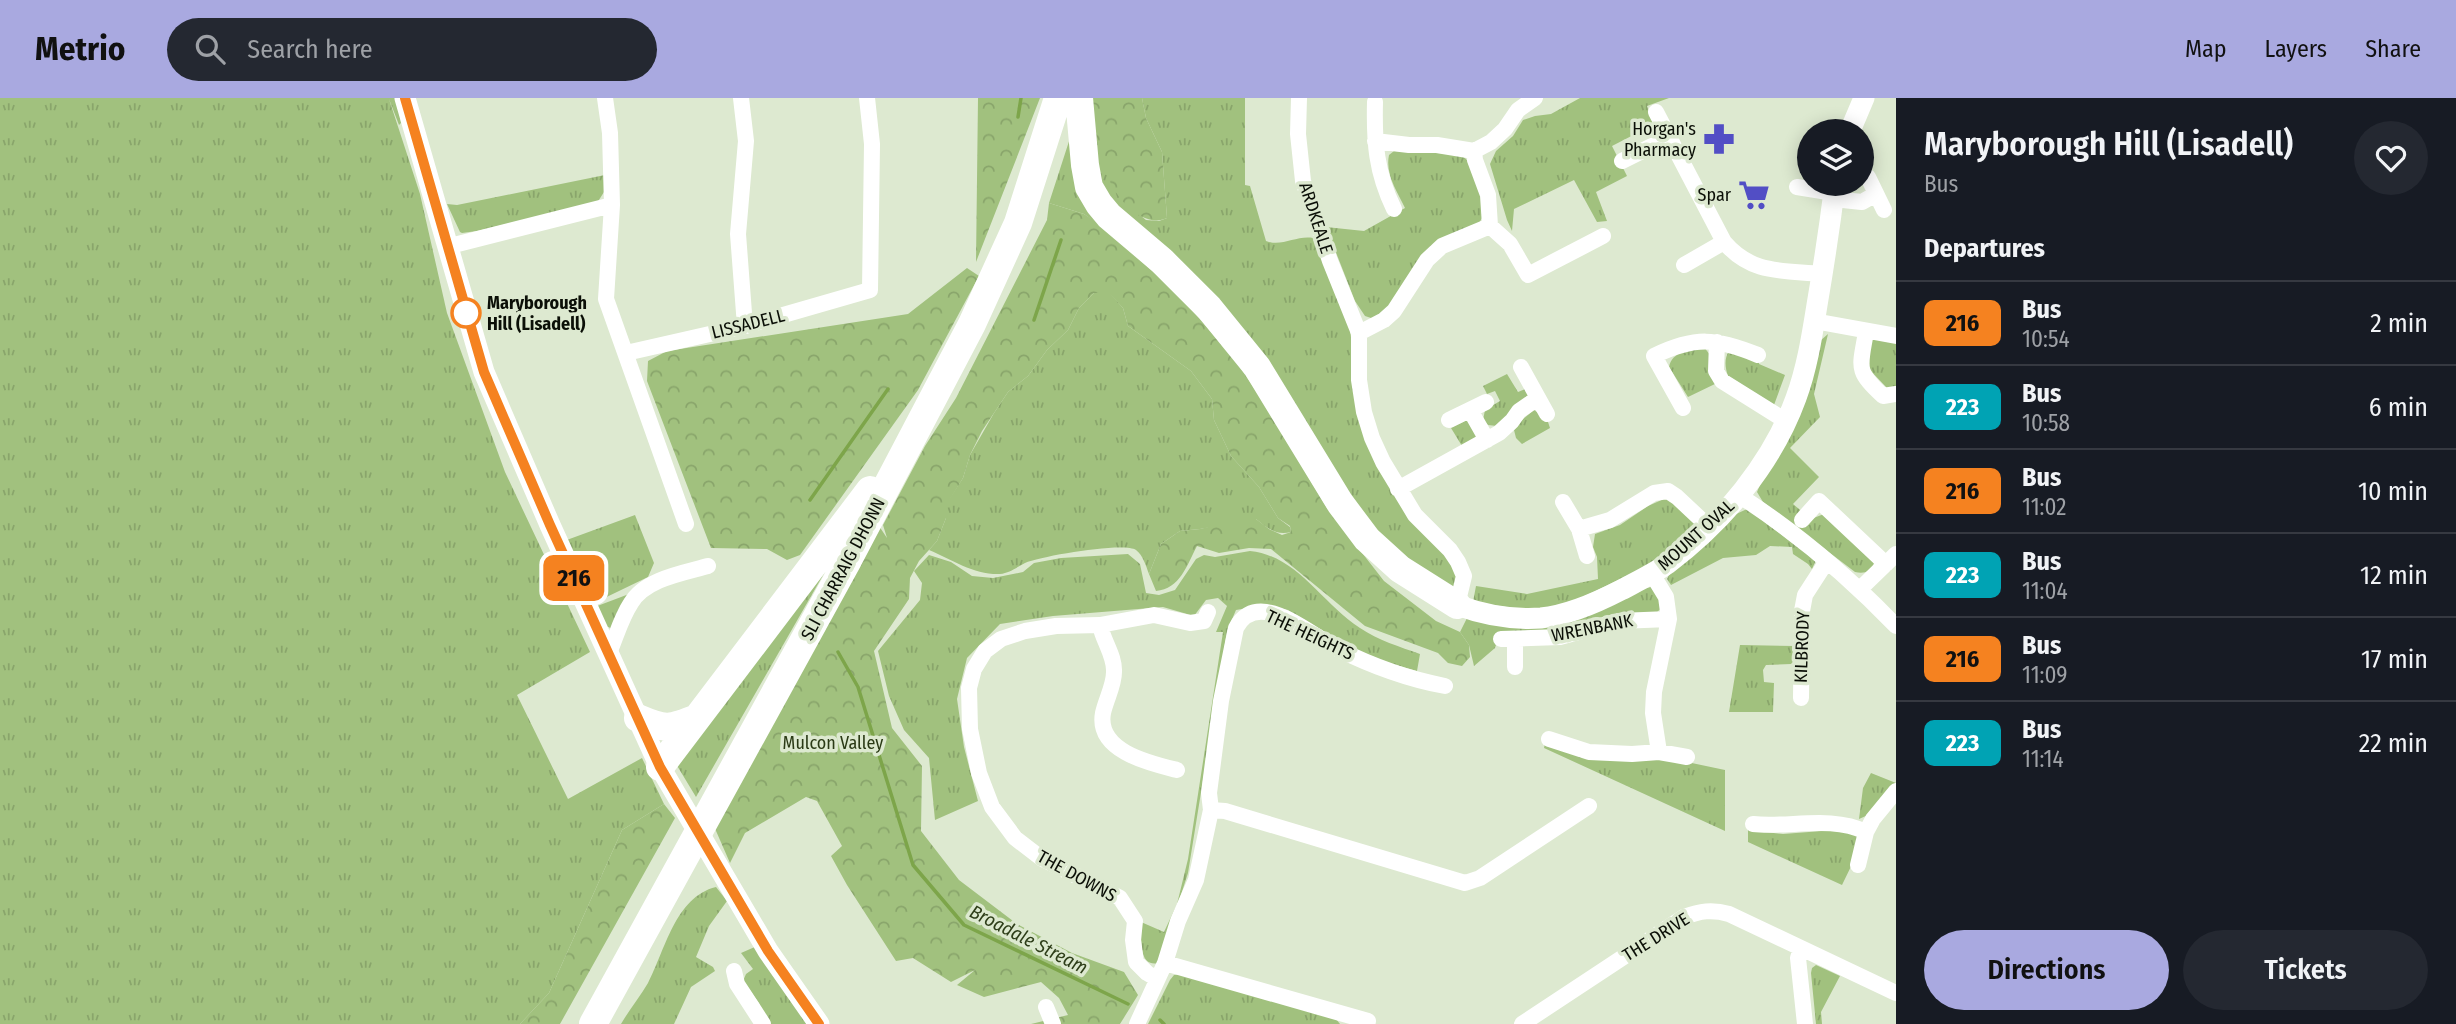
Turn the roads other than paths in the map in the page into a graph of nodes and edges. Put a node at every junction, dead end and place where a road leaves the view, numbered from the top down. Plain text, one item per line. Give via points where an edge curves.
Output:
1 (405, 98) edge
2 (605, 98) edge
3 (741, 98) edge
4 (867, 98) edge
5 (1058, 98) edge
6 (1079, 98) edge
7 (1299, 98) edge
8 (1535, 98) edge
9 (1864, 98) edge
10 (1375, 102) dead end
11 (1656, 112) dead end
12 (1855, 119) edge
13 (1668, 138) junction
14 (1375, 141) junction
15 (1474, 151) junction
16 (1622, 161) dead end
17 (1874, 188) edge
18 (1877, 194) junction
19 (1833, 196) edge
20 (1845, 196) edge
21 (1873, 196) edge
22 (1874, 196) edge
23 (612, 205) junction
24 (1394, 209) dead end
25 (1884, 210) dead end
26 (1490, 226) junction
27 (1602, 236) dead end
28 (1724, 242) junction
29 (446, 247) junction
30 (1684, 265) dead end
31 (1822, 274) junction
32 (1814, 321) junction
33 (745, 326) junction
34 (1866, 332) junction
35 (1359, 333) junction
36 (1896, 336) edge
37 (1717, 342) junction
38 (626, 352) junction
39 (1758, 355) dead end
40 (1521, 367) dead end
41 (1896, 394) edge
42 (1538, 398) junction
43 (1486, 402) dead end
44 (1683, 408) dead end
45 (1470, 410) junction
46 (1547, 414) dead end
47 (1449, 420) dead end
48 (1786, 421) junction
49 (921, 422) junction
50 (1487, 440) junction
51 (1398, 489) junction
52 (1740, 496) junction
53 (1563, 502) dead end
54 (1802, 520) dead end
55 (686, 524) dead end
56 (1710, 528) junction
57 (1579, 529) junction
58 (1587, 556) dead end
59 (1891, 559) edge
60 (1827, 561) junction
61 (708, 566) dead end
62 (1652, 574) junction
63 (1860, 589) junction
64 (1457, 605) junction
65 (1208, 612) dead end
66 (1669, 619) junction
67 (1100, 625) junction
68 (1896, 626) edge
69 (609, 653) junction
70 (1515, 667) dead end
71 (1446, 686) dead end
72 (1801, 698) dead end
73 (638, 718) junction
74 (697, 718) junction
75 (1549, 739) dead end
76 (1659, 752) junction
77 (1687, 757) dead end
78 (660, 767) junction
79 (1177, 770) dead end
80 (1896, 791) edge
81 (1589, 806) dead end
82 (1211, 810) junction
83 (1753, 824) dead end
84 (1866, 832) junction
85 (1858, 865) dead end
86 (1801, 948) junction
87 (1165, 963) junction
88 (734, 971) dead end
89 (1157, 979) junction
90 (1896, 993) edge
91 (1046, 1007) dead end
92 (1138, 1020) edge
93 (1368, 1021) dead end
94 (593, 1024) edge
95 (763, 1024) edge
96 (819, 1024) edge
97 (1053, 1024) edge
98 (1522, 1024) edge
99 (1805, 1024) edge

1 - 29 street
2 - 23 street
3 - 33 street via 746,141 738,234
4 - 33 street, LISSADELL via 872,144 870,290
5 - 49 highway, SLI CHARRAIG DHONN via 1018,223
6 - 64 highway via 1089,187 1099,204 1209,308 1256,367 1367,539 1401,569
7 - 35 street, ARDKEALE via 1303,181
8 - 15 street via 1518,110 1505,130
9 - 12 street
10 - 14 street
11 - 13 street
13 - 16 street
13 - 28 street
14 - 15 street
14 - 24 street via 1382,185
15 - 26 street via 1488,195
17 - 18 street
18 - 22 street
18 - 25 street
19 - 31 street, MOUNT OVAL
20 - 21 street via 1862,202
23 - 29 street
23 - 38 street via 606,299
26 - 27 street via 1510,244 1528,275
26 - 35 street via 1442,246 1427,260 1394,311
28 - 30 street
28 - 31 street via 1737,257 1768,270
29 - 69 street via 484,372
31 - 32 street, MOUNT OVAL
32 - 34 street
32 - 48 street, MOUNT OVAL via 1808,359
33 - 38 street, LISSADELL
34 - 36 street
34 - 41 street via 1860,366 1864,378 1883,396
35 - 51 street, ARDKEALE via 1364,412
37 - 39 street
37 - 44 street via 1698,341 1651,351
37 - 48 street via 1716,371 1722,381
38 - 55 street
40 - 42 street
42 - 46 street
42 - 50 street
43 - 45 street
45 - 47 street
45 - 50 street
48 - 52 street, MOUNT OVAL
49 - 74 highway
49 - 94 highway, SLI CHARRAIG DHONN
50 - 51 street
51 - 64 street, ARDKEALE via 1458,562 1464,576
52 - 56 street, MOUNT OVAL
52 - 60 street
53 - 57 street
54 - 59 street via 1819,501
56 - 57 street via 1668,491 1654,493 1610,520
56 - 62 street, MOUNT OVAL
57 - 58 street
59 - 63 street
60 - 63 street
60 - 72 street, KILBRODY via 1805,595
61 - 69 street via 657,581 641,592 631,601
62 - 64 street, MOUNT OVAL via 1572,611 1541,618 1504,617
62 - 66 street via 1666,597
63 - 68 street
65 - 67 street, THE DOWNS via 1204,621 1190,623 1154,615
66 - 70 street, WRENBANK via 1619,621 1560,637 1508,640
66 - 76 street via 1654,692
67 - 79 street via 1115,671 1102,715 1106,736 1124,751
67 - 89 street, THE DOWNS via 1025,631 1001,639 985,651 969,688 970,729 992,807 1015,838 1041,858 1120,898 1135,921 1136,962
69 - 73 street
71 - 82 street, THE HEIGHTS via 1381,668 1270,612 1249,614 1236,628 1221,701 1209,793
73 - 74 highway via 660,727
73 - 78 street
74 - 78 highway
75 - 76 street via 1589,752
76 - 77 street
78 - 96 street via 768,951
80 - 84 street
81 - 82 street via 1480,878 1465,883
82 - 87 street, THE HEIGHTS via 1196,880
83 - 84 street via 1830,824
84 - 85 street
86 - 90 street, THE DRIVE
86 - 98 street, THE DRIVE via 1729,914 1699,911
86 - 99 street via 1798,958
87 - 89 street, THE HEIGHTS
87 - 93 street
88 - 95 street via 737,984
89 - 92 street, THE HEIGHTS
91 - 97 street

